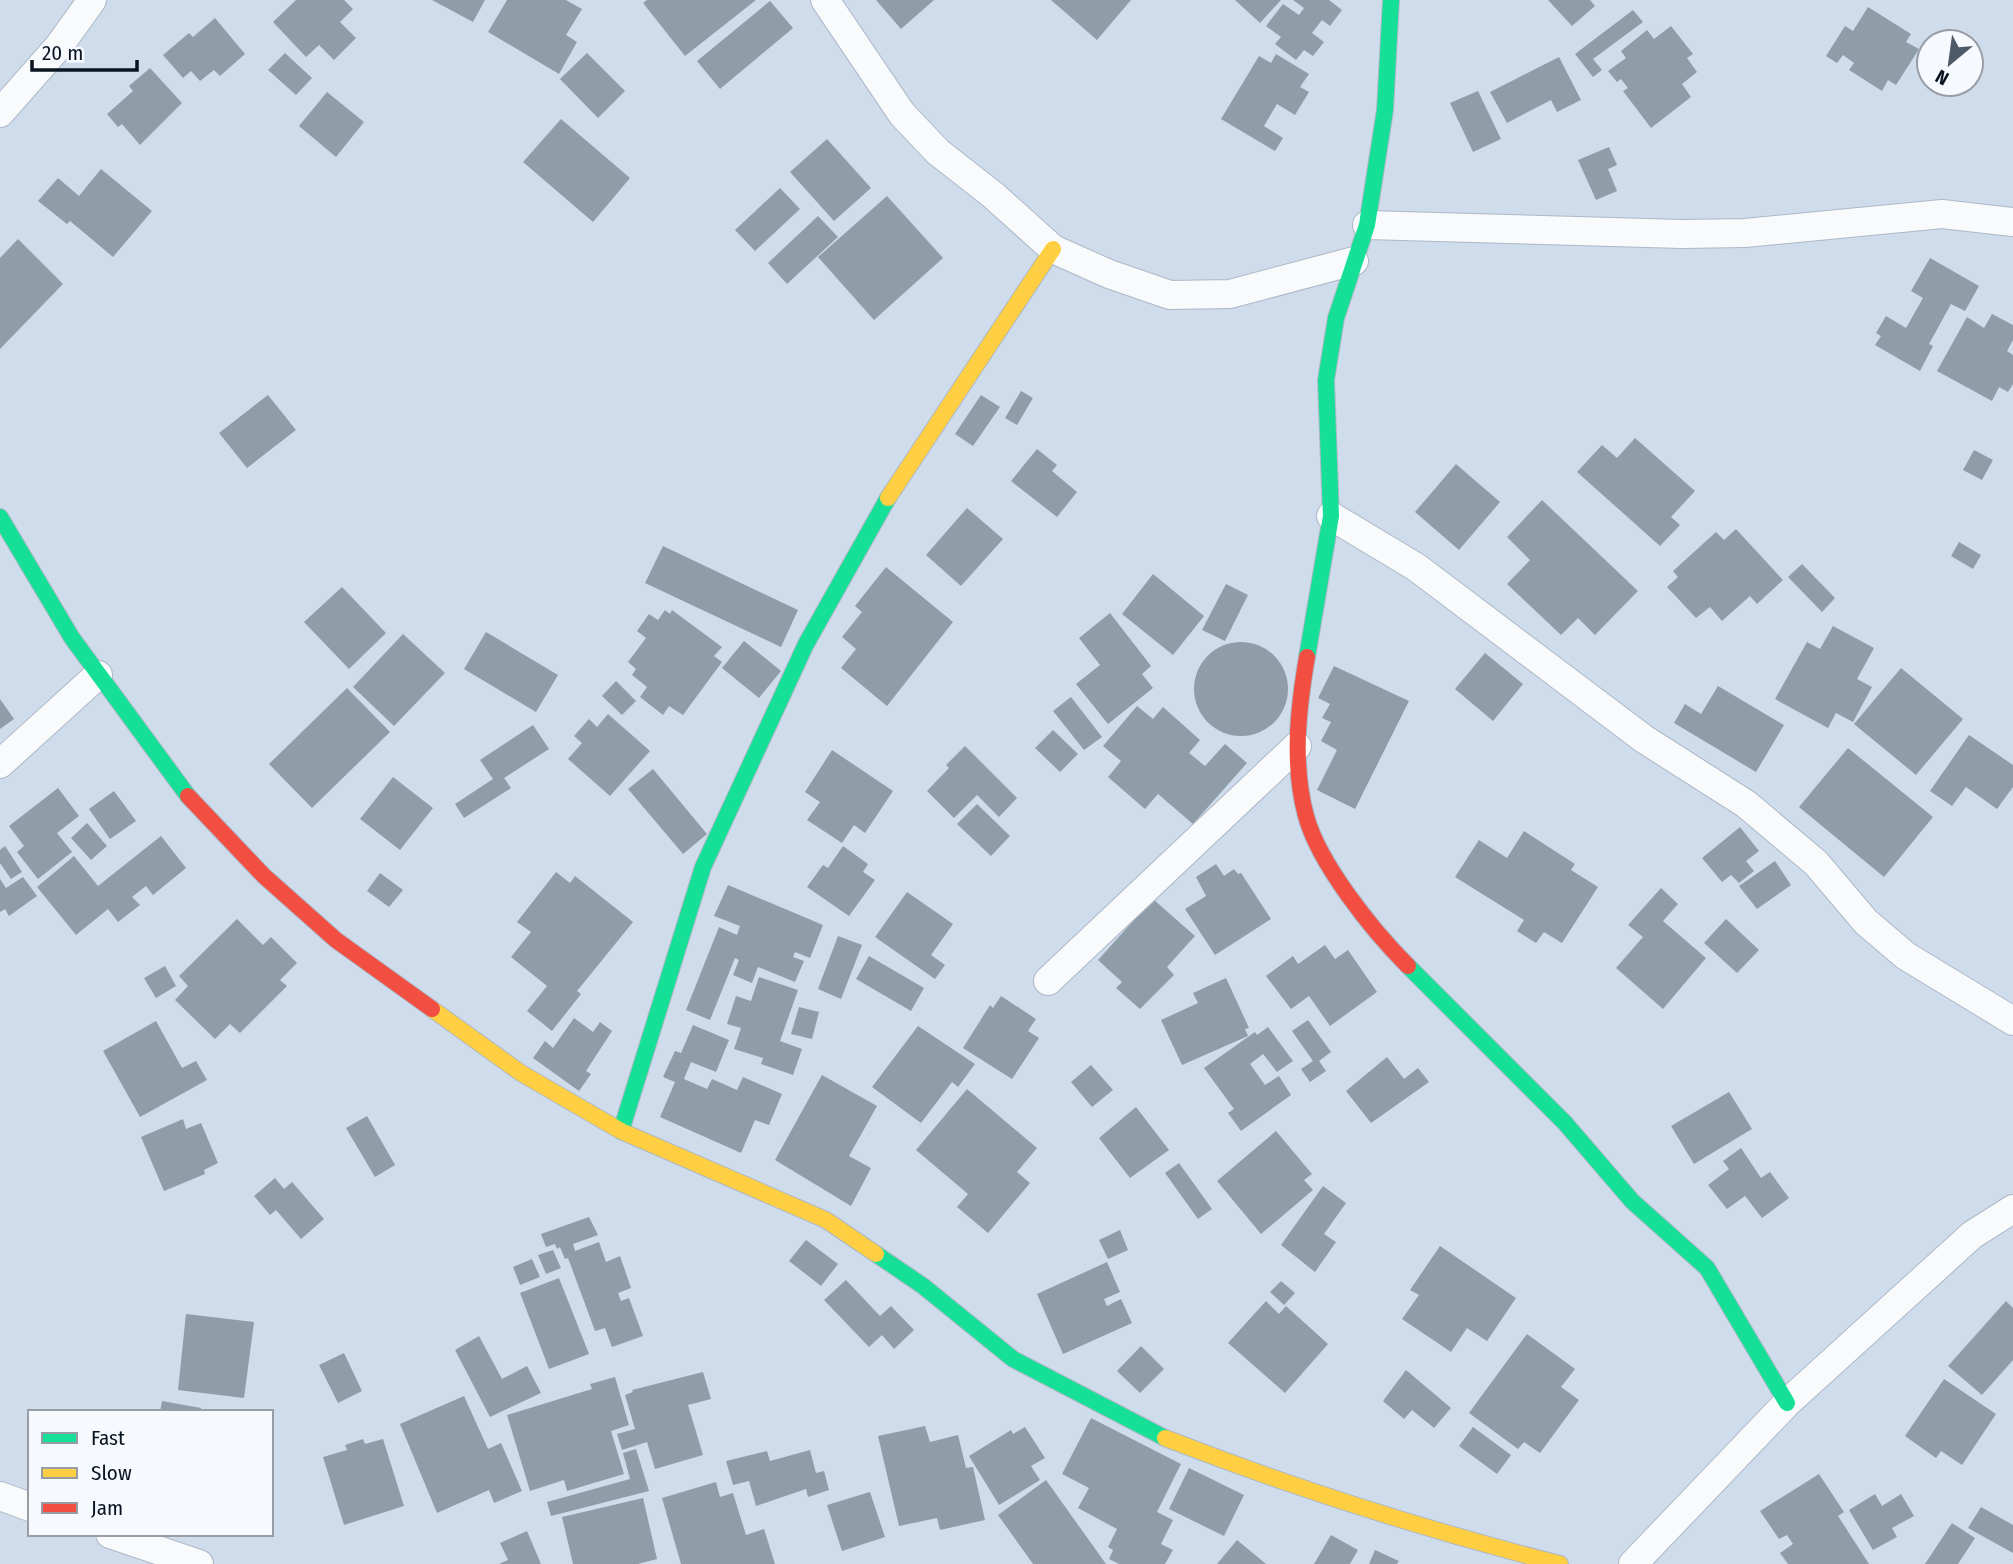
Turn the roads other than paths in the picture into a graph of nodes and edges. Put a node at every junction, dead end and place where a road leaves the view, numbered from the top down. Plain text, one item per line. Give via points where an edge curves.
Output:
1 (92, 0) edge
2 (825, 0) edge
3 (1391, 0) edge
4 (0, 113) edge
5 (2013, 222) edge
6 (1367, 225) junction
7 (1053, 249) junction
8 (1354, 261) junction
9 (1331, 516) junction
10 (0, 517) edge
11 (98, 675) junction
12 (1297, 746) junction
13 (0, 764) edge
14 (1048, 981) dead end
15 (2013, 1021) edge
16 (621, 1130) junction
17 (2013, 1209) edge
18 (1787, 1403) junction
19 (0, 1496) edge
20 (28, 1506) edge
21 (116, 1536) edge
22 (199, 1564) edge
23 (1560, 1564) edge
24 (1633, 1564) edge

1 - 4 street
2 - 7 street via 902,114 938,152
3 - 6 street via 1385,110
5 - 6 street via 1942,214 1757,232 1682,234
6 - 8 street
7 - 8 street via 1170,295 1230,294
7 - 16 street via 886,500 806,644 703,867
8 - 9 street via 1336,318 1326,380
9 - 12 street via 1302,683
9 - 15 street via 1416,567 1644,739 1746,804 1816,863 1866,922 1906,956
10 - 11 street
11 - 13 street
11 - 16 street via 187,795 264,876 335,940 521,1073
12 - 14 street
12 - 18 street via 1306,817 1332,871 1389,947 1565,1123 1632,1201 1707,1268
16 - 23 street via 826,1220 923,1286 1013,1359 1153,1433 1269,1478
17 - 18 street via 1972,1235
18 - 24 street
19 - 20 street
21 - 22 street

